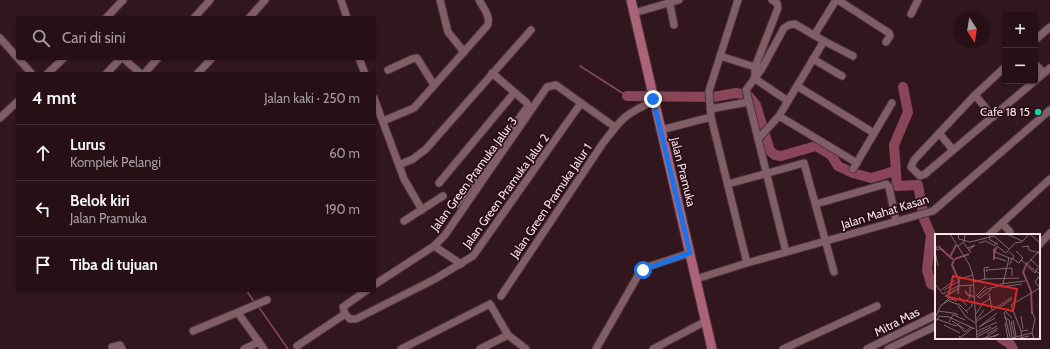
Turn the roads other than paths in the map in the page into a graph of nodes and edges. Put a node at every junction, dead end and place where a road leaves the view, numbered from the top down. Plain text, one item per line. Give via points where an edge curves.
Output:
1 (123, 0) edge
2 (210, 0) edge
3 (265, 0) edge
4 (341, 0) edge
5 (440, 0) edge
6 (479, 0) edge
7 (631, 0) edge
8 (679, 0) edge
9 (738, 0) edge
10 (772, 0) edge
11 (837, 0) edge
12 (918, 0) edge
13 (669, 1) edge
14 (634, 14) junction
15 (911, 14) dead end
16 (108, 16) edge
17 (196, 16) edge
18 (251, 16) edge
19 (345, 16) edge
20 (674, 25) dead end
21 (1050, 27) edge
22 (531, 30) dead end
23 (815, 34) junction
24 (1038, 37) edge
25 (0, 38) edge
26 (824, 41) junction
27 (886, 42) dead end
28 (464, 52) junction
29 (16, 56) edge
30 (720, 56) junction
31 (853, 56) dead end
32 (813, 59) junction
33 (20, 60) edge
34 (62, 60) edge
35 (120, 60) edge
36 (124, 60) edge
37 (156, 60) edge
38 (210, 60) edge
39 (360, 60) edge
40 (1038, 67) edge
41 (758, 68) junction
42 (1050, 68) edge
43 (388, 70) dead end
44 (1002, 70) edge
45 (30, 72) edge
46 (49, 72) edge
47 (108, 72) edge
48 (140, 72) edge
49 (144, 72) edge
50 (199, 72) edge
51 (364, 72) edge
52 (492, 73) junction
53 (1044, 74) junction
54 (842, 76) dead end
55 (755, 77) junction
56 (434, 85) junction
57 (797, 86) junction
58 (514, 93) junction
59 (975, 95) junction
60 (747, 97) junction
61 (653, 99) junction
62 (788, 101) junction
63 (376, 103) edge
64 (581, 103) junction
65 (16, 104) edge
66 (892, 104) dead end
67 (710, 105) junction
68 (1050, 110) edge
69 (779, 116) junction
70 (711, 117) junction
71 (993, 117) junction
72 (0, 118) edge
73 (383, 121) junction
74 (616, 127) junction
75 (660, 130) junction
76 (939, 133) junction
77 (874, 134) junction
78 (762, 136) junction
79 (953, 150) junction
80 (857, 163) junction
81 (399, 165) junction
82 (853, 169) dead end
83 (766, 173) junction
84 (1050, 179) edge
85 (439, 182) dead end
86 (728, 184) junction
87 (443, 196) dead end
88 (457, 204) dead end
89 (816, 204) junction
90 (422, 210) junction
91 (404, 221) dead end
92 (896, 221) junction
93 (1002, 223) junction
94 (1050, 233) edge
95 (990, 234) edge
96 (1010, 234) edge
97 (825, 242) junction
98 (1040, 244) edge
99 (434, 246) junction
100 (786, 252) junction
101 (690, 253) junction
102 (747, 263) junction
103 (461, 264) junction
104 (834, 272) dead end
105 (696, 279) junction
106 (376, 284) edge
107 (364, 292) edge
108 (501, 296) dead end
109 (267, 300) dead end
110 (877, 306) dead end
111 (238, 313) junction
112 (345, 314) junction
113 (935, 316) edge
114 (706, 321) junction
115 (935, 326) edge
116 (193, 331) dead end
117 (508, 335) junction
118 (886, 340) junction
119 (259, 342) junction
120 (297, 346) dead end
121 (112, 347) dead end
122 (122, 349) edge
123 (244, 349) edge
124 (264, 349) edge
125 (401, 349) edge
126 (480, 349) edge
127 (526, 349) edge
128 (596, 349) edge
129 (653, 349) edge
130 (712, 349) edge
131 (783, 349) edge
132 (867, 349) edge
133 (889, 349) edge

1 - 16 street
2 - 17 street
3 - 18 street
4 - 19 street
5 - 28 street via 448,32
6 - 28 street via 489,23
7 - 14 main road, Jalan Pramuka
8 - 13 street
9 - 30 street
10 - 41 street via 777,3 778,8
11 - 23 street
11 - 27 street via 888,33 890,36
12 - 15 street
13 - 14 street
13 - 20 street
14 - 61 main road, Jalan Pramuka
21 - 24 street
22 - 52 street
23 - 26 street
23 - 41 street via 795,24 786,26
25 - 29 street
26 - 31 street
26 - 32 street
28 - 56 street
30 - 41 street
30 - 67 street via 709,91
32 - 54 street
32 - 57 street
33 - 45 street
34 - 46 street
35 - 47 street
36 - 48 street
37 - 49 street
38 - 50 street
39 - 51 street
40 - 53 street
41 - 55 street
42 - 53 street
43 - 56 street via 417,58
44 - 59 street
52 - 58 street
52 - 81 street via 426,149
53 - 71 street
55 - 60 street via 748,86
55 - 62 street
56 - 73 street via 414,108
57 - 62 street
57 - 77 street
58 - 85 street
58 - 88 street via 527,103 527,108
59 - 71 street
59 - 76 street
60 - 67 street
60 - 78 street
61 - 74 street, Jalan Green Pramuka Jalur 1 via 630,112
61 - 75 main road, Jalan Pramuka
62 - 69 street
63 - 73 street
64 - 74 street
64 - 99 street, Jalan Green Pramuka Jalur 3 via 556,85 547,87 459,215
64 - 103 street, Jalan Green Pramuka Jalur 2 via 478,251
65 - 72 street
66 - 77 street
67 - 70 street
68 - 92 street, Jalan Mahat Kasan via 936,209 927,214
69 - 78 street
69 - 80 street
70 - 75 street
70 - 86 street
71 - 79 street
73 - 81 street
74 - 108 street, Jalan Green Pramuka Jalur 1
75 - 101 main road, Jalan Pramuka
76 - 79 street
76 - 79 street via 914,160 912,169 923,176
77 - 80 street
78 - 83 street
80 - 82 street
81 - 90 street via 410,192
83 - 86 street
83 - 89 street via 804,163
83 - 100 street
84 - 93 street
86 - 102 street
87 - 90 street
89 - 92 street via 886,184 889,187
89 - 97 street
90 - 91 street
92 - 97 street, Jalan Mahat Kasan
93 - 95 street
93 - 96 street
94 - 98 street
97 - 100 street, Jalan Mahat Kasan
97 - 104 street
99 - 103 street
99 - 106 street, Jalan Green Pramuka Jalur 3
100 - 102 street, Jalan Mahat Kasan
101 - 105 main road, Jalan Pramuka
101 - 128 street via 646,267 640,272
102 - 105 street, Jalan Mahat Kasan
103 - 112 street, Jalan Green Pramuka Jalur 2 via 356,319 350,319
105 - 114 main road, Jalan Pramuka
107 - 112 street via 342,306
109 - 111 street
110 - 131 street
111 - 116 street
111 - 119 street
112 - 120 street
113 - 118 street, Mitra Mas
114 - 129 street
114 - 130 main road, Jalan Pramuka
115 - 133 street, Mitra Mas
117 - 125 street via 492,306 488,304
117 - 126 street
117 - 127 street
118 - 132 street, Mitra Mas
118 - 133 street
119 - 123 street
119 - 124 street
121 - 122 street via 120,345

